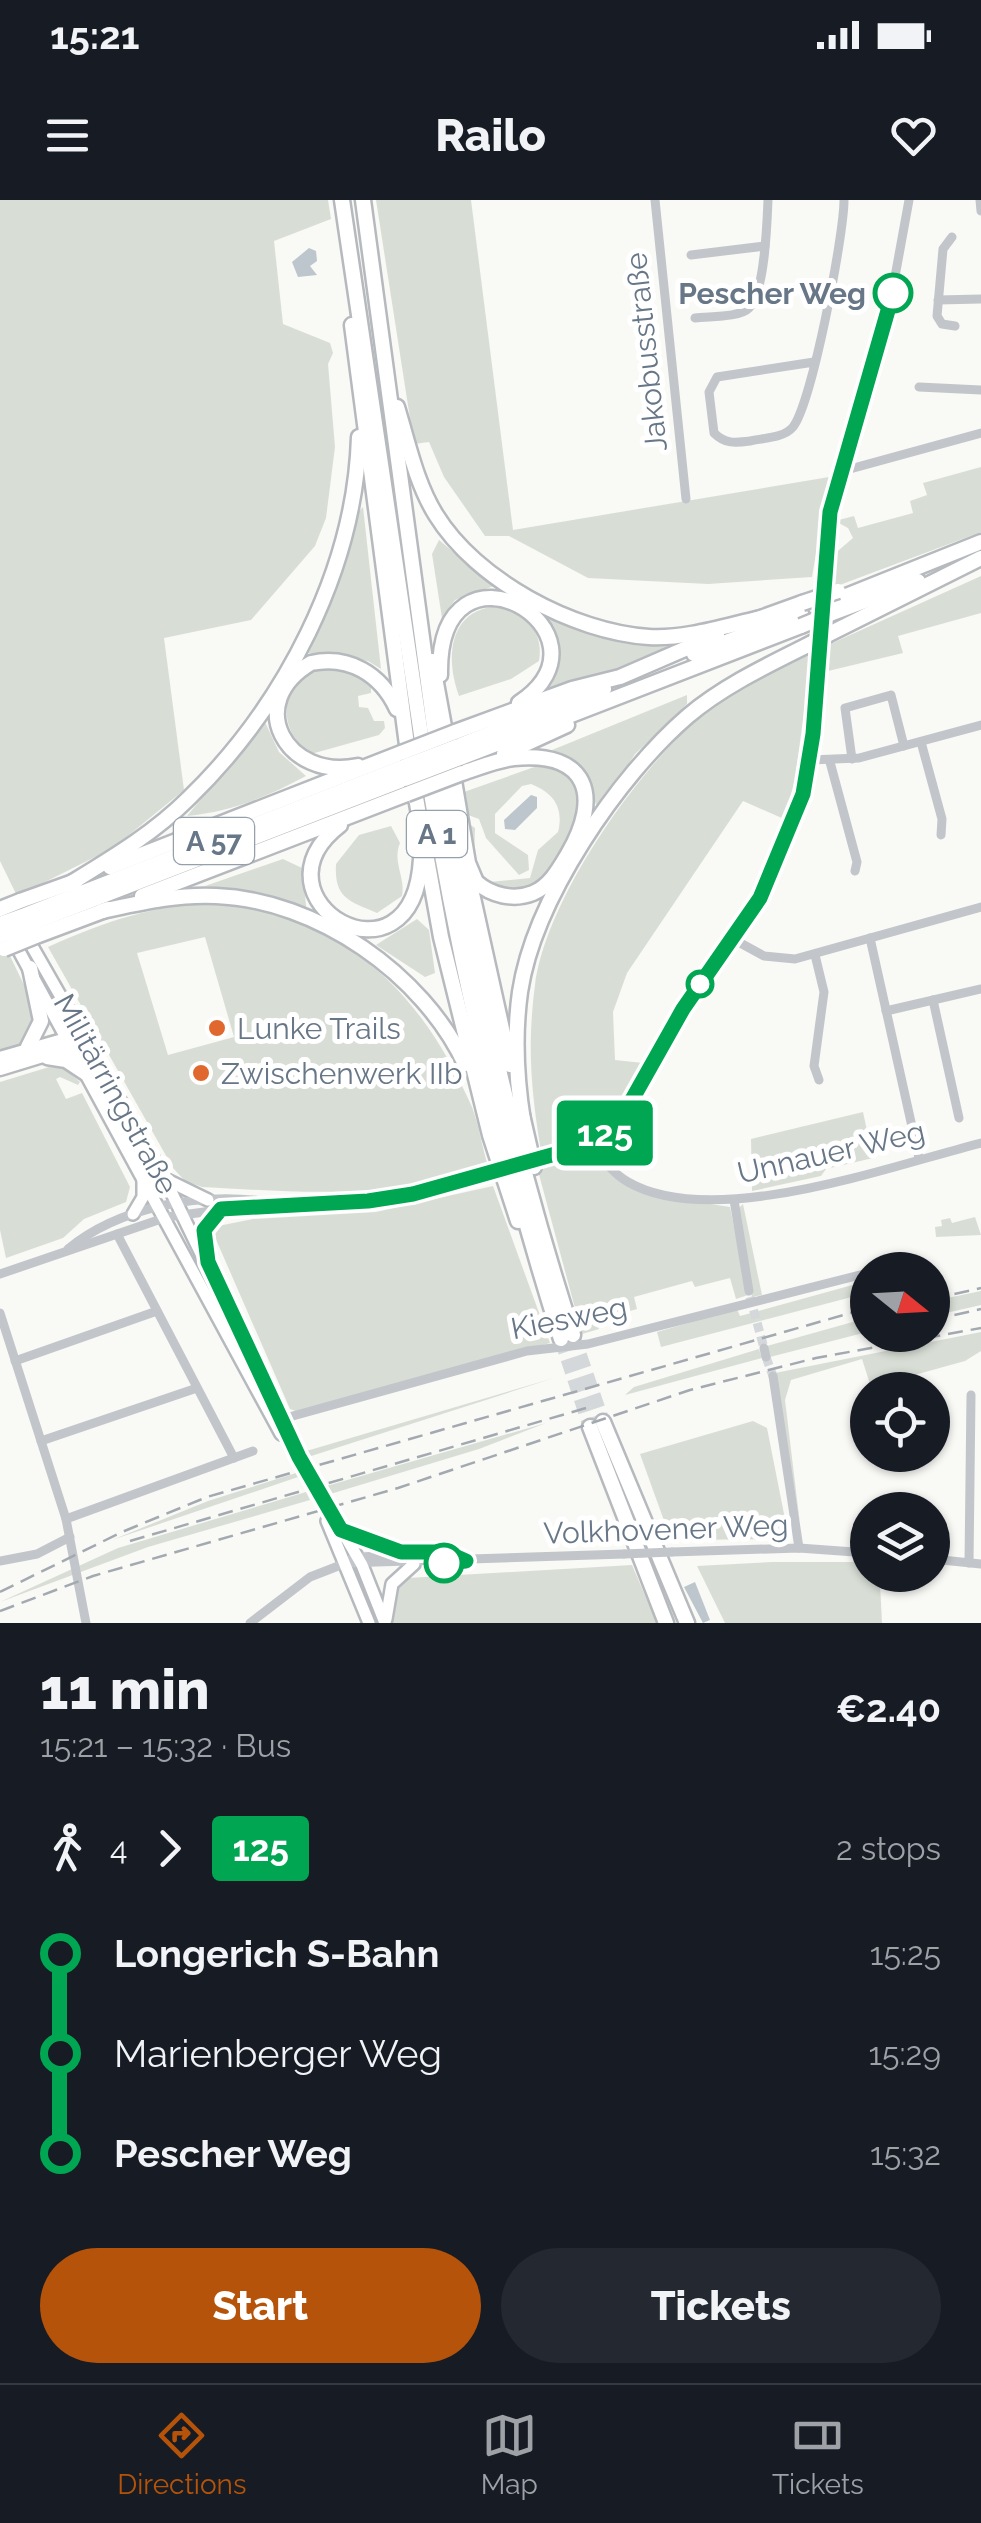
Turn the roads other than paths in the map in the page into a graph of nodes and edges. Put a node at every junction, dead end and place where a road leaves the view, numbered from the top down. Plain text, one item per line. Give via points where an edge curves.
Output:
1 (340, 200) edge
2 (364, 200) edge
3 (656, 200) edge
4 (768, 200) edge
5 (844, 200) edge
6 (909, 200) edge
7 (980, 200) edge
8 (981, 210) edge
9 (952, 237) dead end
10 (765, 246) junction
11 (691, 255) dead end
12 (981, 299) edge
13 (938, 300) junction
14 (696, 318) dead end
15 (955, 326) dead end
16 (814, 362) junction
17 (357, 366) junction
18 (387, 373) junction
19 (920, 387) dead end
20 (981, 390) edge
21 (981, 433) edge
22 (839, 472) junction
23 (686, 499) dead end
24 (981, 542) edge
25 (981, 558) edge
26 (416, 598) junction
27 (833, 602) junction
28 (802, 614) junction
29 (761, 618) junction
30 (490, 718) junction
31 (981, 725) edge
32 (921, 742) junction
33 (904, 746) junction
34 (456, 747) junction
35 (852, 759) junction
36 (810, 760) junction
37 (378, 762) junction
38 (830, 762) junction
39 (404, 766) junction
40 (455, 789) junction
41 (370, 808) junction
42 (941, 836) dead end
43 (422, 839) junction
44 (856, 871) dead end
45 (70, 882) junction
46 (0, 892) edge
47 (981, 906) edge
48 (0, 909) edge
49 (102, 911) junction
50 (28, 919) junction
51 (0, 921) edge
52 (870, 938) junction
53 (734, 939) junction
54 (1, 945) edge
55 (814, 955) junction
56 (30, 968) junction
57 (980, 993) edge
58 (934, 1000) junction
59 (886, 1012) junction
60 (75, 1039) junction
61 (26, 1050) junction
62 (42, 1056) junction
63 (0, 1058) edge
64 (0, 1068) edge
65 (88, 1074) junction
66 (819, 1080) dead end
67 (483, 1108) junction
68 (959, 1118) dead end
69 (523, 1120) junction
70 (981, 1143) edge
71 (591, 1144) junction
72 (918, 1158) junction
73 (142, 1172) junction
74 (165, 1179) junction
75 (208, 1200) junction
76 (734, 1200) junction
77 (284, 1204) junction
78 (181, 1209) junction
79 (221, 1209) junction
80 (164, 1212) junction
81 (133, 1214) junction
82 (117, 1234) junction
83 (65, 1250) junction
84 (534, 1255) junction
85 (208, 1262) junction
86 (0, 1274) edge
87 (850, 1278) edge
88 (556, 1281) junction
89 (749, 1291) tunnel mouth
90 (157, 1311) junction
91 (0, 1313) edge
92 (14, 1362) junction
93 (773, 1376) tunnel mouth
94 (197, 1388) junction
95 (971, 1395) dead end
96 (282, 1419) junction
97 (41, 1441) junction
98 (253, 1451) dead end
99 (234, 1458) junction
100 (66, 1519) junction
101 (341, 1530) junction
102 (70, 1537) junction
103 (799, 1548) junction
104 (401, 1552) junction
105 (850, 1552) edge
106 (0, 1561) edge
107 (355, 1561) junction
108 (466, 1561) junction
109 (950, 1561) edge
110 (968, 1563) junction
111 (414, 1564) junction
112 (981, 1564) edge
113 (86, 1623) edge
114 (250, 1623) edge
115 (369, 1623) edge
116 (385, 1623) edge
117 (666, 1623) edge
118 (686, 1623) edge

1 - 17 highway
1 - 84 highway, A 1 via 454,932
2 - 18 highway, A 1
3 - 23 street, Jakobusstraße
4 - 10 street
5 - 16 street
6 - 22 street via 888,315
7 - 8 street
9 - 13 street via 943,250
10 - 11 street
10 - 14 street via 748,309
12 - 13 street
13 - 15 street via 942,324
16 - 16 street via 717,376 709,392 714,433 735,442 787,433
17 - 39 highway
17 - 45 highway via 356,482 339,556 305,638 234,746 191,797 122,852
18 - 26 highway, A 1
18 - 29 highway via 436,516 512,586 574,618 636,635 693,633
19 - 20 street
21 - 22 street
22 - 36 street via 828,522
24 - 27 highway
25 - 27 highway, A 57
25 - 69 highway, bridge via 691,713 625,783 537,932 520,989 516,1053
26 - 34 highway
26 - 88 highway, A 1 via 466,929
27 - 28 highway, bridge
27 - 28 highway, A 57, bridge
28 - 29 highway
28 - 34 highway, A 57
28 - 34 highway, A 57 via 643,687
29 - 30 highway via 620,677
30 - 34 highway
30 - 34 highway via 536,688 550,652 534,613 499,596 471,602 448,623 440,649
31 - 32 street
32 - 33 street
32 - 42 street
33 - 35 street
33 - 35 street via 890,695 845,708
34 - 39 highway, A 57, bridge
34 - 39 highway, bridge
34 - 40 highway
34 - 40 highway via 561,764 584,785 586,821 543,887 497,895 471,876
35 - 38 street
36 - 38 street
36 - 53 street via 785,845
37 - 39 highway
37 - 39 highway via 329,768 296,755 282,737 277,714 292,676 324,660 358,666 392,700
37 - 45 highway
38 - 44 street
39 - 41 highway
39 - 43 highway
39 - 50 highway, A 57
40 - 69 highway via 464,860
41 - 43 highway via 329,833 315,855 311,884 330,919 366,930 402,916 417,889
41 - 49 highway
43 - 67 highway
45 - 50 highway
46 - 60 main road, Militärringstraße
47 - 52 street
48 - 50 highway, A 57, bridge
49 - 50 highway
49 - 67 highway via 216,896 270,906 325,929 419,993 458,1050
50 - 51 highway, A 57, bridge
50 - 54 highway, bridge
51 - 56 main road, Militärringstraße
52 - 55 street
52 - 59 street
53 - 55 street via 772,958
53 - 71 street via 683,1009 630,1107
55 - 66 street via 824,992 814,1066
56 - 60 main road, Militärringstraße
56 - 61 highway via 41,1022
57 - 58 street
58 - 59 street
58 - 68 street
59 - 72 street
60 - 61 highway
60 - 62 highway
60 - 65 main road, Militärringstraße
60 - 74 main road, Militärringstraße
61 - 63 highway
62 - 64 highway
62 - 65 highway via 66,1060
65 - 73 main road, Militärringstraße
67 - 84 highway via 510,1203
69 - 88 highway
70 - 72 street, Unnauer Weg
71 - 76 street, Unnauer Weg via 619,1176 647,1190
71 - 77 street, bridge via 368,1201
72 - 76 street, Unnauer Weg
73 - 80 main road, Militärringstraße
73 - 81 main road via 143,1197
74 - 75 main road
74 - 78 main road, Militärringstraße
75 - 77 street
75 - 78 street
76 - 89 street
77 - 79 street
78 - 79 street
78 - 80 street
78 - 85 main road, Militärringstraße
79 - 85 main road via 204,1230
80 - 81 street
80 - 82 street
80 - 107 main road, Militärringstraße
81 - 83 street
82 - 83 street
82 - 90 street
83 - 86 street
84 - 88 highway, A 1 via 567,1337
85 - 96 main road, Militärringstraße
87 - 96 street, Kiesweg via 588,1344 527,1351
90 - 92 street
90 - 94 street
91 - 92 street
92 - 97 street
93 - 103 street
94 - 97 street
94 - 99 street
95 - 110 street
96 - 101 main road, Militärringstraße
97 - 100 street
98 - 99 street
99 - 100 street
100 - 102 street
101 - 104 main road
101 - 107 main road, Militärringstraße
102 - 106 street via 37,1554
102 - 113 street
103 - 105 street, Volkhovener Weg
103 - 108 street, Volkhovener Weg, bridge
104 - 107 street, Volkhovener Weg
104 - 108 street, Volkhovener Weg via 446,1552
107 - 111 street, Volkhovener Weg
107 - 114 street via 310,1577
107 - 115 main road, Militärringstraße
107 - 116 main road, Militärringstraße
108 - 111 street, Volkhovener Weg
109 - 110 street
110 - 112 street
111 - 116 main road via 392,1584
117 - 118 highway via 597,1424

